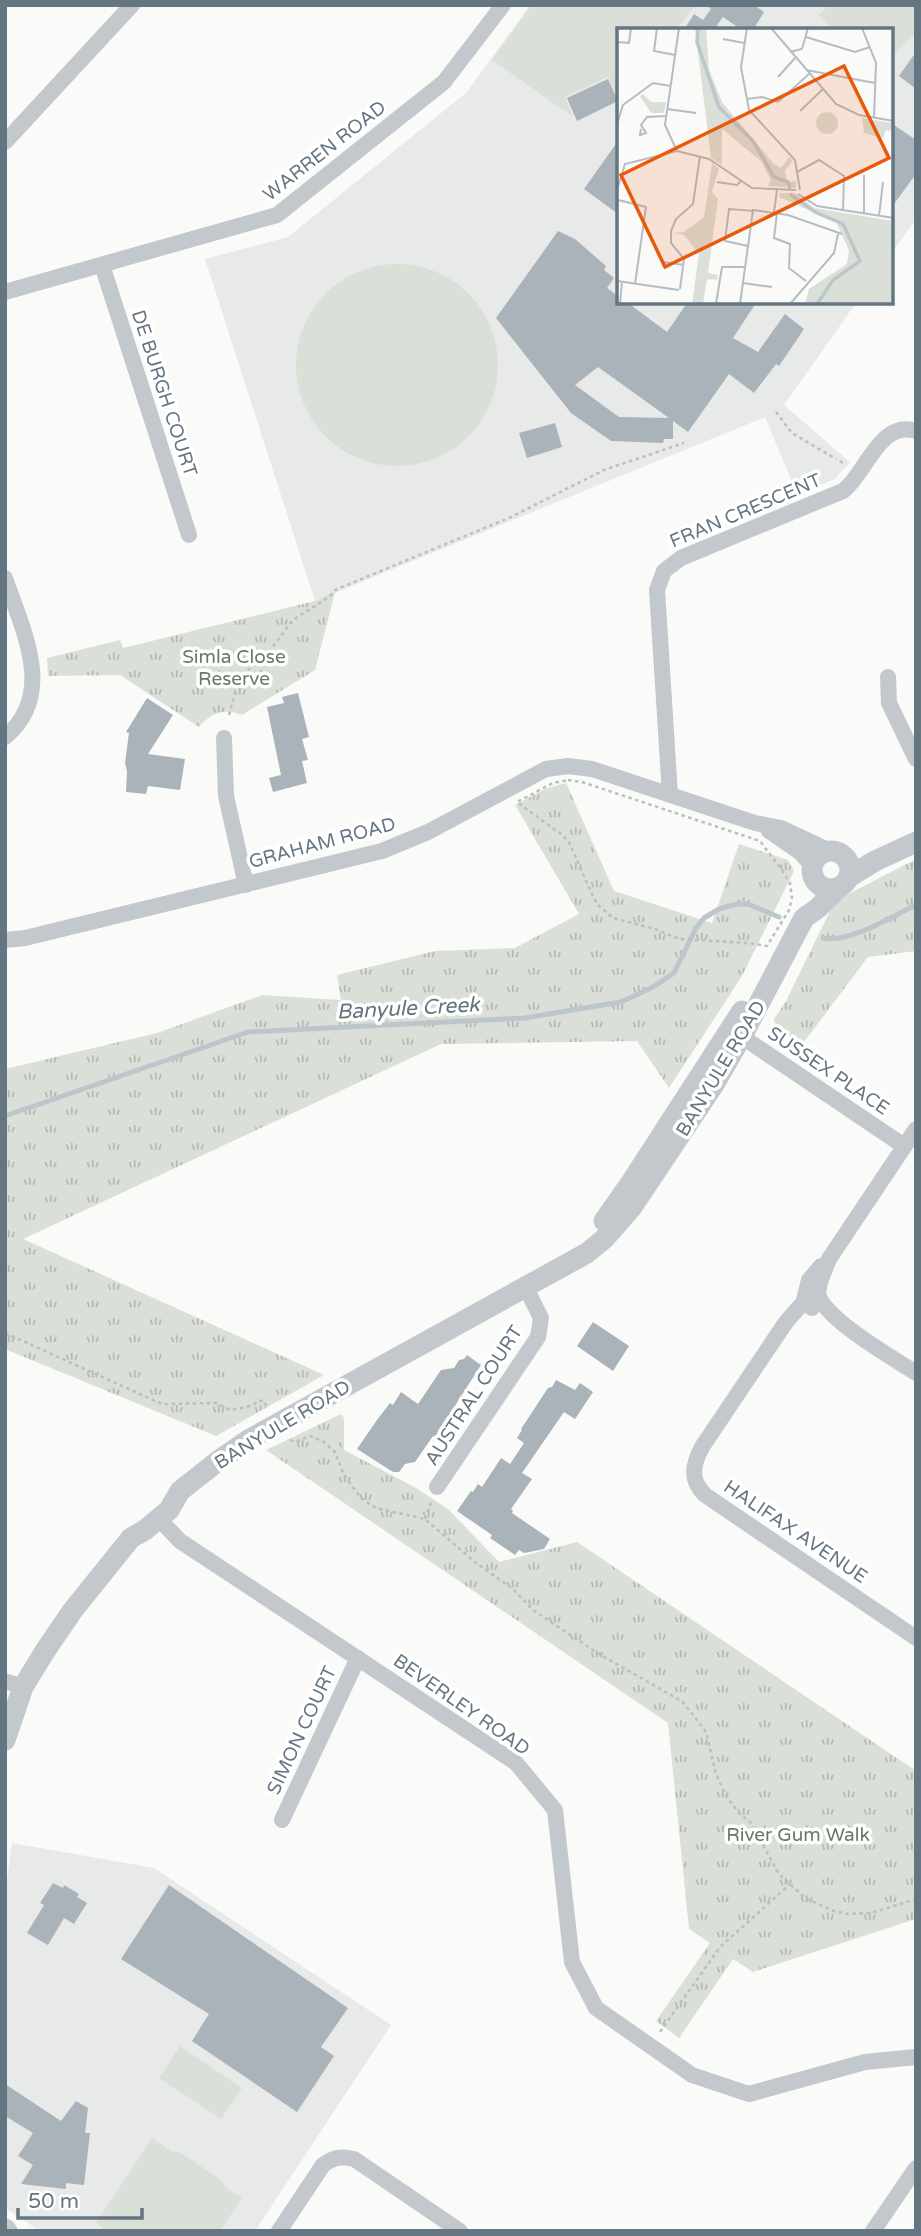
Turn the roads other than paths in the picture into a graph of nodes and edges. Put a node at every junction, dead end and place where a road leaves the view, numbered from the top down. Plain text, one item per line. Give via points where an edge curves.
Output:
1 (132, 5) edge
2 (503, 5) edge
3 (5, 142) edge
4 (102, 265) junction
5 (5, 292) edge
6 (916, 431) edge
7 (189, 535) dead end
8 (5, 578) edge
9 (888, 677) dead end
10 (5, 737) edge
11 (225, 738) dead end
12 (916, 759) edge
13 (670, 795) junction
14 (755, 823) junction
15 (916, 842) edge
16 (836, 853) junction
17 (813, 871) junction
18 (843, 882) junction
19 (246, 885) junction
20 (804, 918) junction
21 (5, 940) edge
22 (736, 1032) junction
23 (916, 1129) edge
24 (904, 1146) junction
25 (548, 1273) junction
26 (525, 1286) junction
27 (812, 1299) junction
28 (916, 1373) edge
29 (437, 1488) dead end
30 (159, 1519) junction
31 (916, 1638) edge
32 (358, 1658) junction
33 (14, 1684) edge
34 (5, 1740) edge
35 (282, 1820) dead end
36 (916, 2057) edge
37 (916, 2168) edge
38 (279, 2231) edge
39 (460, 2231) edge
40 (873, 2231) edge

1 - 3 street
2 - 4 street, WARREN ROAD via 444,82 282,212
4 - 5 street, WARREN ROAD
4 - 7 street, DE BURGH COURT
6 - 13 street, FRAN CRESCENT via 900,430 886,437 844,491 681,558 664,571 657,590
8 - 10 street via 34,678 25,714
9 - 12 street via 889,703
11 - 19 street via 228,808
13 - 14 street, GRAHAM ROAD
13 - 19 street, GRAHAM ROAD via 592,769 556,767 406,842
14 - 16 street, GRAHAM ROAD via 781,828
14 - 17 street, GRAHAM ROAD via 788,843
15 - 16 street, BANYULE ROAD
15 - 18 street, BANYULE ROAD
16 - 17 street via 819,856
16 - 18 street via 849,864
17 - 18 street via 826,888
17 - 20 street, BANYULE ROAD
18 - 20 street, BANYULE ROAD
19 - 21 street, GRAHAM ROAD
20 - 22 street, BANYULE ROAD
22 - 24 street, SUSSEX PLACE
22 - 25 street, BANYULE ROAD via 683,1101 607,1217
22 - 25 street, BANYULE ROAD via 707,1096 621,1222 587,1253
23 - 24 street, HALIFAX AVENUE
24 - 27 street, HALIFAX AVENUE via 829,1259 809,1280 804,1296
25 - 26 street, BANYULE ROAD
26 - 29 street, AUSTRAL COURT via 541,1318 538,1337
26 - 30 street, BANYULE ROAD via 218,1461 180,1491
27 - 28 street
27 - 31 street, HALIFAX AVENUE via 786,1322 702,1447 694,1479 705,1495
30 - 32 street, BEVERLEY ROAD via 180,1541
30 - 33 street, BANYULE ROAD via 131,1538
32 - 35 street, SIMON COURT
32 - 36 street, BEVERLEY ROAD via 516,1763 555,1810 572,1962 596,2008 650,2047 692,2075 749,2094 865,2062
33 - 34 street, BANYULE ROAD
37 - 40 street
38 - 39 street via 323,2165 341,2156 354,2159

